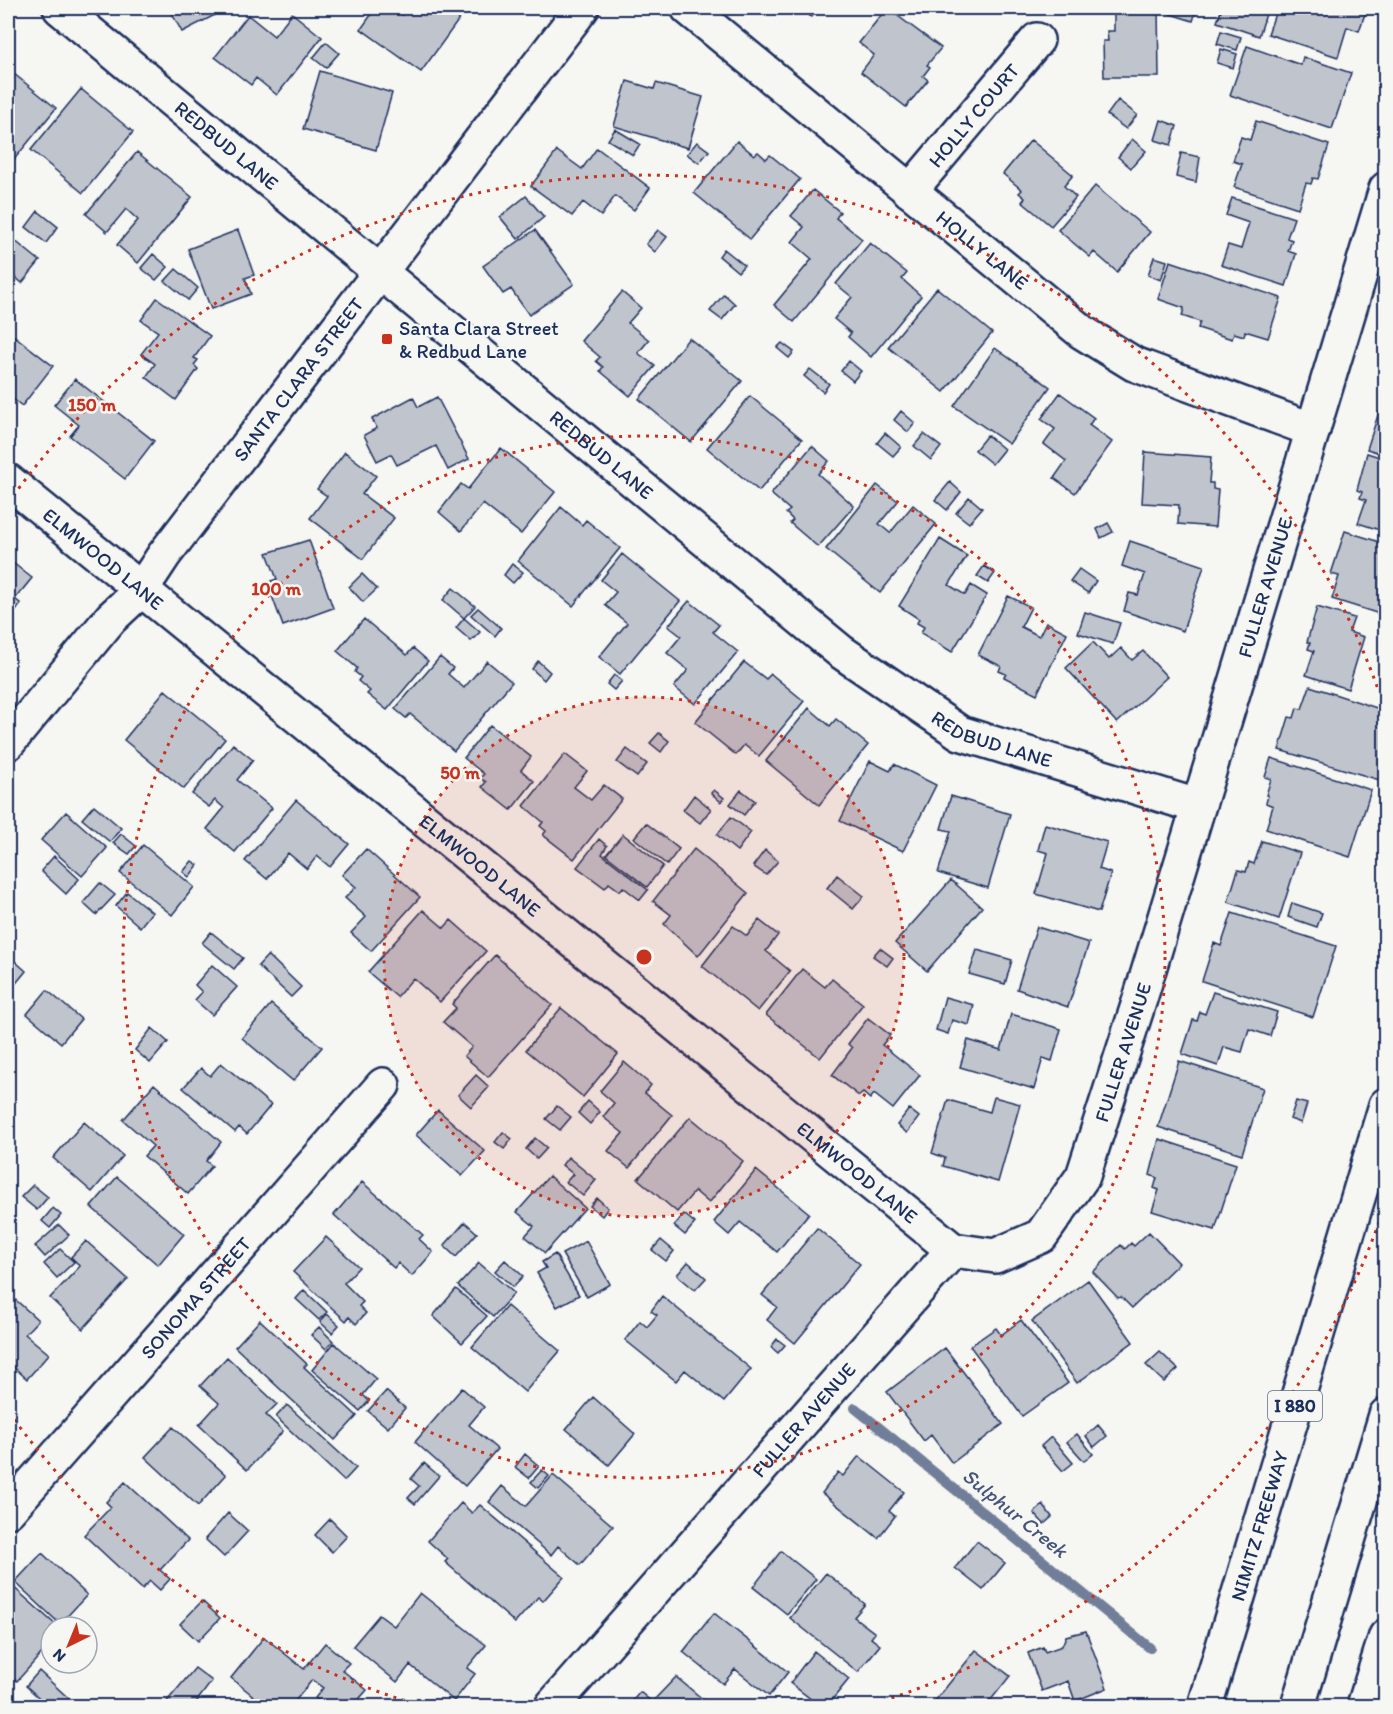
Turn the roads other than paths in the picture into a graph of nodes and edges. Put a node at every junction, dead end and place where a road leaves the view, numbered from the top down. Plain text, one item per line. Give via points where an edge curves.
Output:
1 (60, 8) edge
2 (582, 8) edge
3 (688, 8) edge
4 (1037, 40) dead end
5 (1386, 189) edge
6 (910, 191) junction
7 (380, 271) junction
8 (1313, 430) junction
9 (8, 481) edge
10 (141, 590) junction
11 (8, 743) edge
12 (1197, 807) junction
13 (383, 1085) dead end
14 (1386, 1105) edge
15 (953, 1250) junction
16 (1386, 1415) edge
17 (8, 1511) edge
18 (1386, 1636) edge
19 (552, 1707) edge
20 (1205, 1707) edge
21 (1298, 1707) edge
22 (1364, 1707) edge

1 - 7 main road, REDBUD LANE
2 - 7 main road, SANTA CLARA STREET
3 - 6 main road, HOLLY LANE
4 - 6 main road, HOLLY COURT
5 - 8 main road, FULLER AVENUE
6 - 8 main road, HOLLY LANE via 1082,332 1134,364
7 - 10 main road, SANTA CLARA STREET
7 - 12 main road, REDBUD LANE via 840,651 960,733
8 - 12 main road, FULLER AVENUE
9 - 10 main road, ELMWOOD LANE
10 - 11 main road, SANTA CLARA STREET via 111,618
10 - 15 main road, ELMWOOD LANE
12 - 15 main road, FULLER AVENUE via 1083,1176 1041,1236 995,1256
13 - 17 main road, SONOMA STREET
14 - 20 main road, NIMITZ FREEWAY / I 880
15 - 19 main road, FULLER AVENUE
16 - 21 main road
18 - 22 main road

